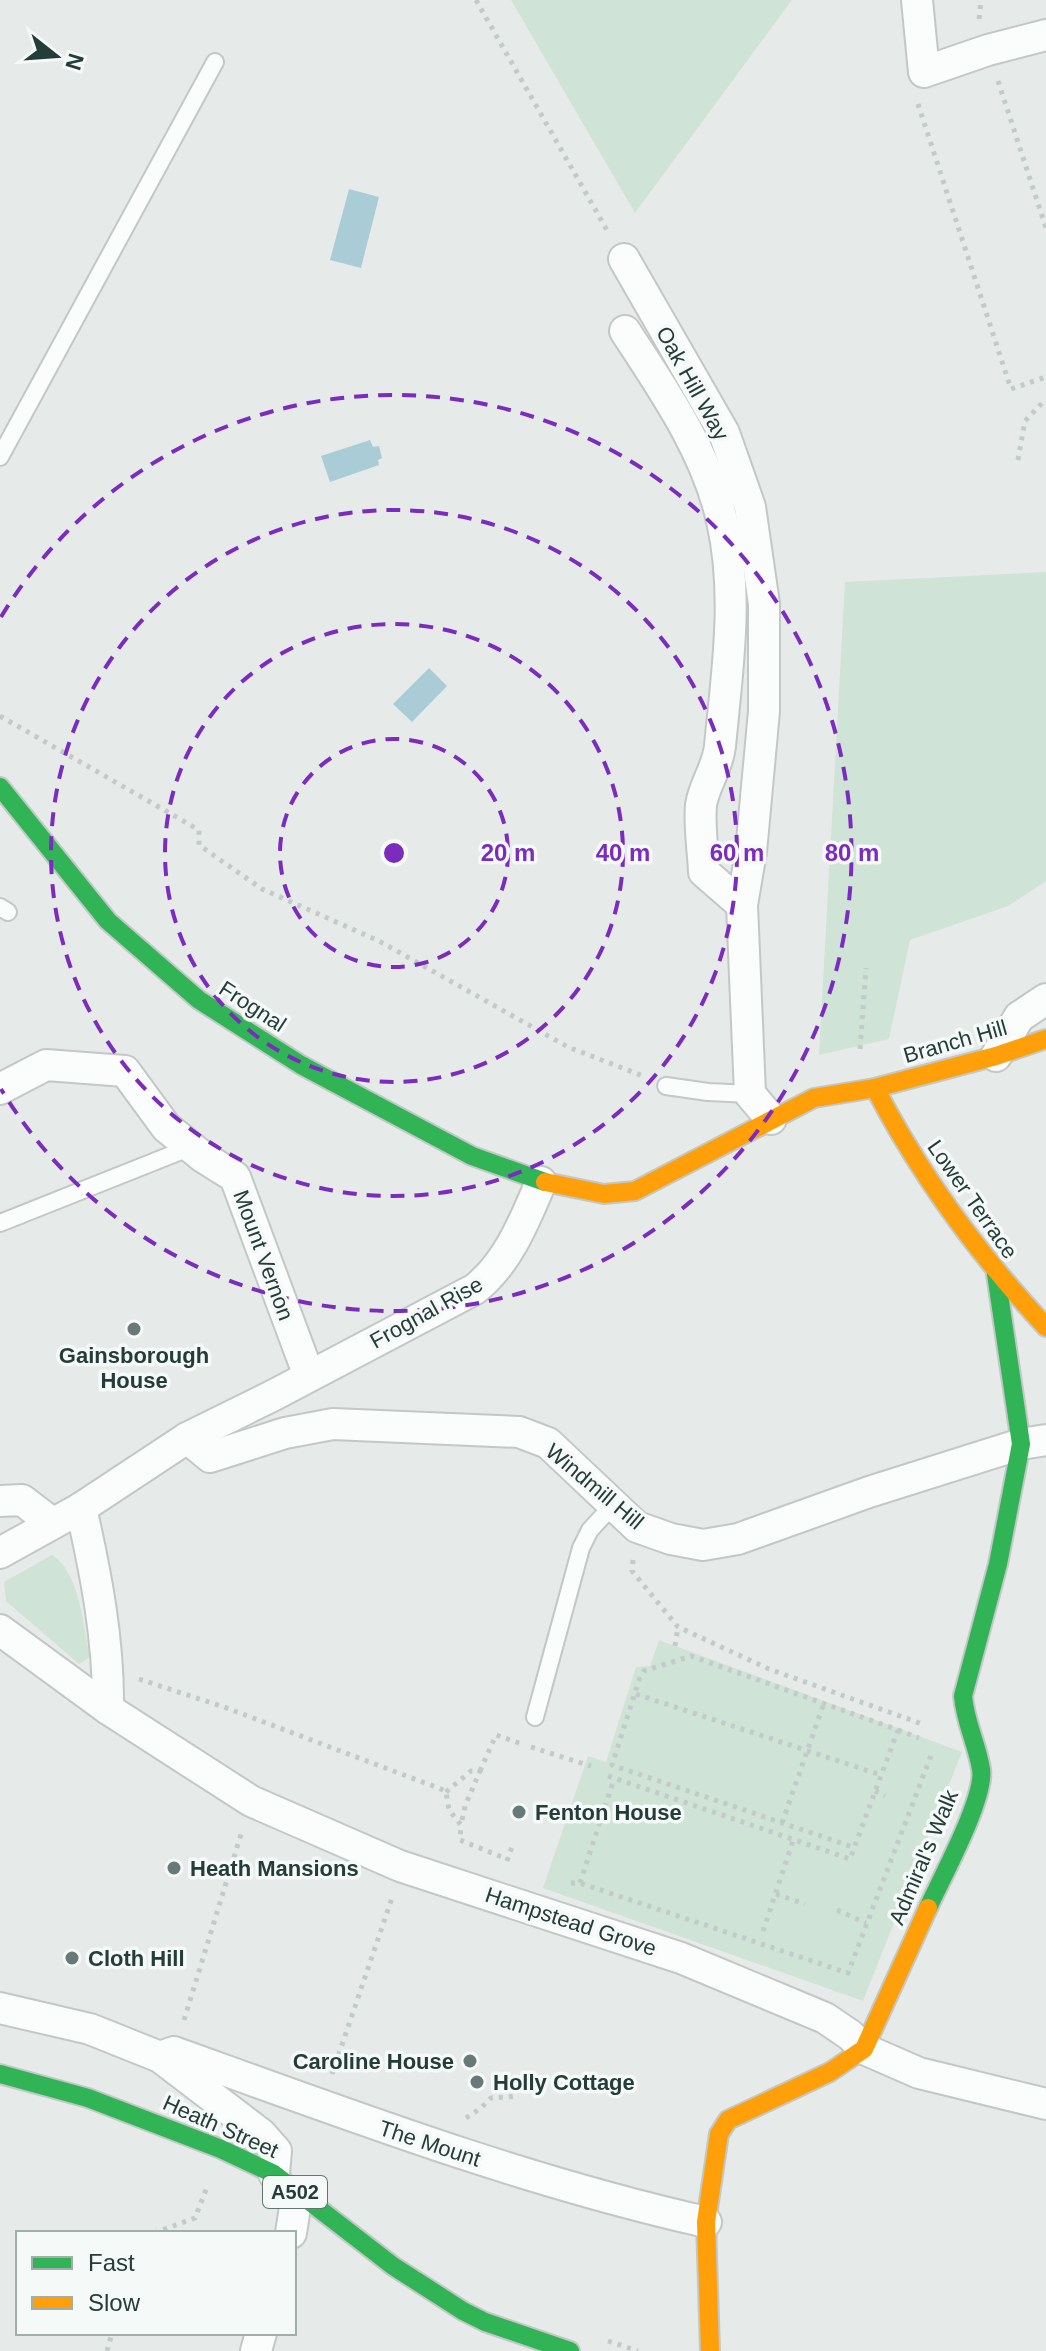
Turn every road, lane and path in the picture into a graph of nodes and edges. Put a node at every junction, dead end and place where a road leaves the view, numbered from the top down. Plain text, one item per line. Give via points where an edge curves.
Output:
1 (476, 0) edge
2 (917, 0) edge
3 (1046, 35) edge
4 (988, 50) junction
5 (215, 62) dead end
6 (924, 72) junction
7 (1046, 228) edge
8 (624, 259) joint
9 (625, 331) dead end
10 (1046, 377) edge
11 (1046, 399) edge
12 (0, 457) edge
13 (1018, 460) dead end
14 (0, 716) edge
15 (0, 787) edge
16 (742, 905) junction
17 (866, 968) dead end
18 (1046, 999) edge
19 (1046, 1039) edge
20 (996, 1056) junction
21 (666, 1086) joint
22 (0, 1089) edge
23 (867, 1089) junction
24 (750, 1094) junction
25 (771, 1119) junction
26 (191, 1147) junction
27 (541, 1182) junction
28 (0, 1223) edge
29 (996, 1274) junction
30 (1046, 1327) edge
31 (309, 1376) junction
32 (187, 1438) junction
33 (1034, 1442) edge
34 (0, 1501) edge
35 (614, 1504) junction
36 (81, 1508) junction
37 (52, 1523) junction
38 (637, 1527) junction
39 (0, 1553) edge
40 (678, 1627) junction
41 (0, 1630) edge
42 (675, 1646) dead end
43 (154, 1684) dead end
44 (636, 1694) junction
45 (824, 1703) junction
46 (108, 1709) junction
47 (535, 1717) dead end
48 (898, 1730) junction
49 (919, 1738) dead end
50 (513, 1741) dead end
51 (973, 1743) junction
52 (541, 1749) dead end
53 (807, 1750) junction
54 (932, 1753) dead end
55 (591, 1766) dead end
56 (480, 1771) junction
57 (881, 1775) junction
58 (875, 1791) junction
59 (446, 1792) junction
60 (885, 1796) dead end
61 (251, 1801) junction
62 (782, 1823) junction
63 (461, 1825) junction
64 (793, 1841) junction
65 (853, 1847) junction
66 (517, 1868) dead end
67 (580, 1883) junction
68 (561, 1884) dead end
69 (776, 1894) junction
70 (390, 1903) dead end
71 (805, 1904) dead end
72 (837, 1910) dead end
73 (866, 1923) junction
74 (763, 1931) dead end
75 (0, 2008) edge
76 (864, 2049) junction
77 (167, 2054) junction
78 (0, 2074) edge
79 (518, 2096) dead end
80 (1046, 2104) edge
81 (321, 2105) junction
82 (427, 2142) junction
83 (221, 2149) junction
84 (274, 2174) junction
85 (297, 2194) junction
86 (706, 2222) junction
87 (159, 2231) edge
88 (291, 2231) edge
89 (482, 2336) edge
90 (570, 2351) edge
91 (710, 2351) edge

1 - 8 path
2 - 6 street
3 - 4 street
4 - 6 street
4 - 7 path
5 - 12 lane
6 - 10 path via 912,87 1011,389
8 - 16 street, Oak Hill Way via 724,433 750,507 764,604 764,711
9 - 16 street, Oak Hill Way via 697,451 722,520 731,634 719,754 701,803 704,872
11 - 13 path via 1025,421
14 - 21 path via 199,830 199,845 262,889 379,941 568,1047
15 - 27 street, Frognal via 108,921 199,1000 314,1072 472,1156
16 - 24 street, Oak Hill Way
17 - 23 path
18 - 20 street via 1019,1017
19 - 20 street, Branch Hill
20 - 23 street, Branch Hill
21 - 24 lane
22 - 26 street, Mount Vernon via 46,1065 125,1071 166,1127
23 - 25 street via 814,1098
23 - 29 street, Lower Terrace via 923,1177
24 - 25 street
25 - 27 street via 635,1191 604,1194
26 - 28 lane
26 - 31 street, Mount Vernon via 235,1177
27 - 31 street, Frognal Rise via 522,1225 486,1281
29 - 30 street, Lower Terrace
29 - 33 street, Admiral's Walk
31 - 32 street, Frognal Rise
32 - 35 street, Windmill Hill via 210,1457 333,1424 519,1432 548,1443
32 - 36 street, Frognal Rise
33 - 38 street, Windmill Hill via 738,1539 703,1545
33 - 51 street, Admiral's Walk via 963,1696
34 - 37 street via 22,1500
35 - 38 street, Windmill Hill
35 - 47 lane via 581,1548
36 - 37 street, Frognal Rise
36 - 46 street via 99,1592
37 - 39 street, Frognal Rise
38 - 40 path via 632,1571
40 - 42 path
40 - 51 path via 769,1669
41 - 46 street, Hampstead Grove
43 - 59 path
44 - 45 path via 644,1671 691,1656
44 - 53 path
44 - 62 path via 612,1765
45 - 48 path
45 - 53 path
46 - 61 street, Hampstead Grove
48 - 49 path
48 - 57 path
50 - 56 path via 496,1735
51 - 76 street, Admiral's Walk via 982,1771 975,1803
52 - 55 path
53 - 57 path
53 - 62 path
54 - 73 path
56 - 59 path via 471,1771
56 - 63 path
57 - 58 path
58 - 60 path
58 - 65 path
59 - 63 path via 449,1810
61 - 76 street, Hampstead Grove via 400,1866 681,1958 825,2018
61 - 77 path
62 - 65 path
63 - 66 path via 460,1840
64 - 65 path via 850,1859
64 - 67 path via 611,1778
64 - 69 path
67 - 68 path
67 - 73 path via 848,1973
69 - 71 path
69 - 74 path
70 - 81 path
72 - 73 path
75 - 77 street, The Mount
76 - 80 street, Hampstead Grove via 919,2073
76 - 86 street via 830,2072 728,2120 714,2133
77 - 81 street, The Mount
77 - 84 street, The Mount via 261,2134 276,2151
78 - 83 street, Heath Street / A502 via 88,2098
79 - 82 path via 491,2098
81 - 82 street, The Mount
82 - 86 street, The Mount
83 - 84 street, Heath Street / A502
83 - 87 path via 195,2218
84 - 85 street, Heath Street / A502
85 - 88 street
85 - 89 street, Heath Street / A502
86 - 91 street
89 - 90 street, Heath Street / A502

